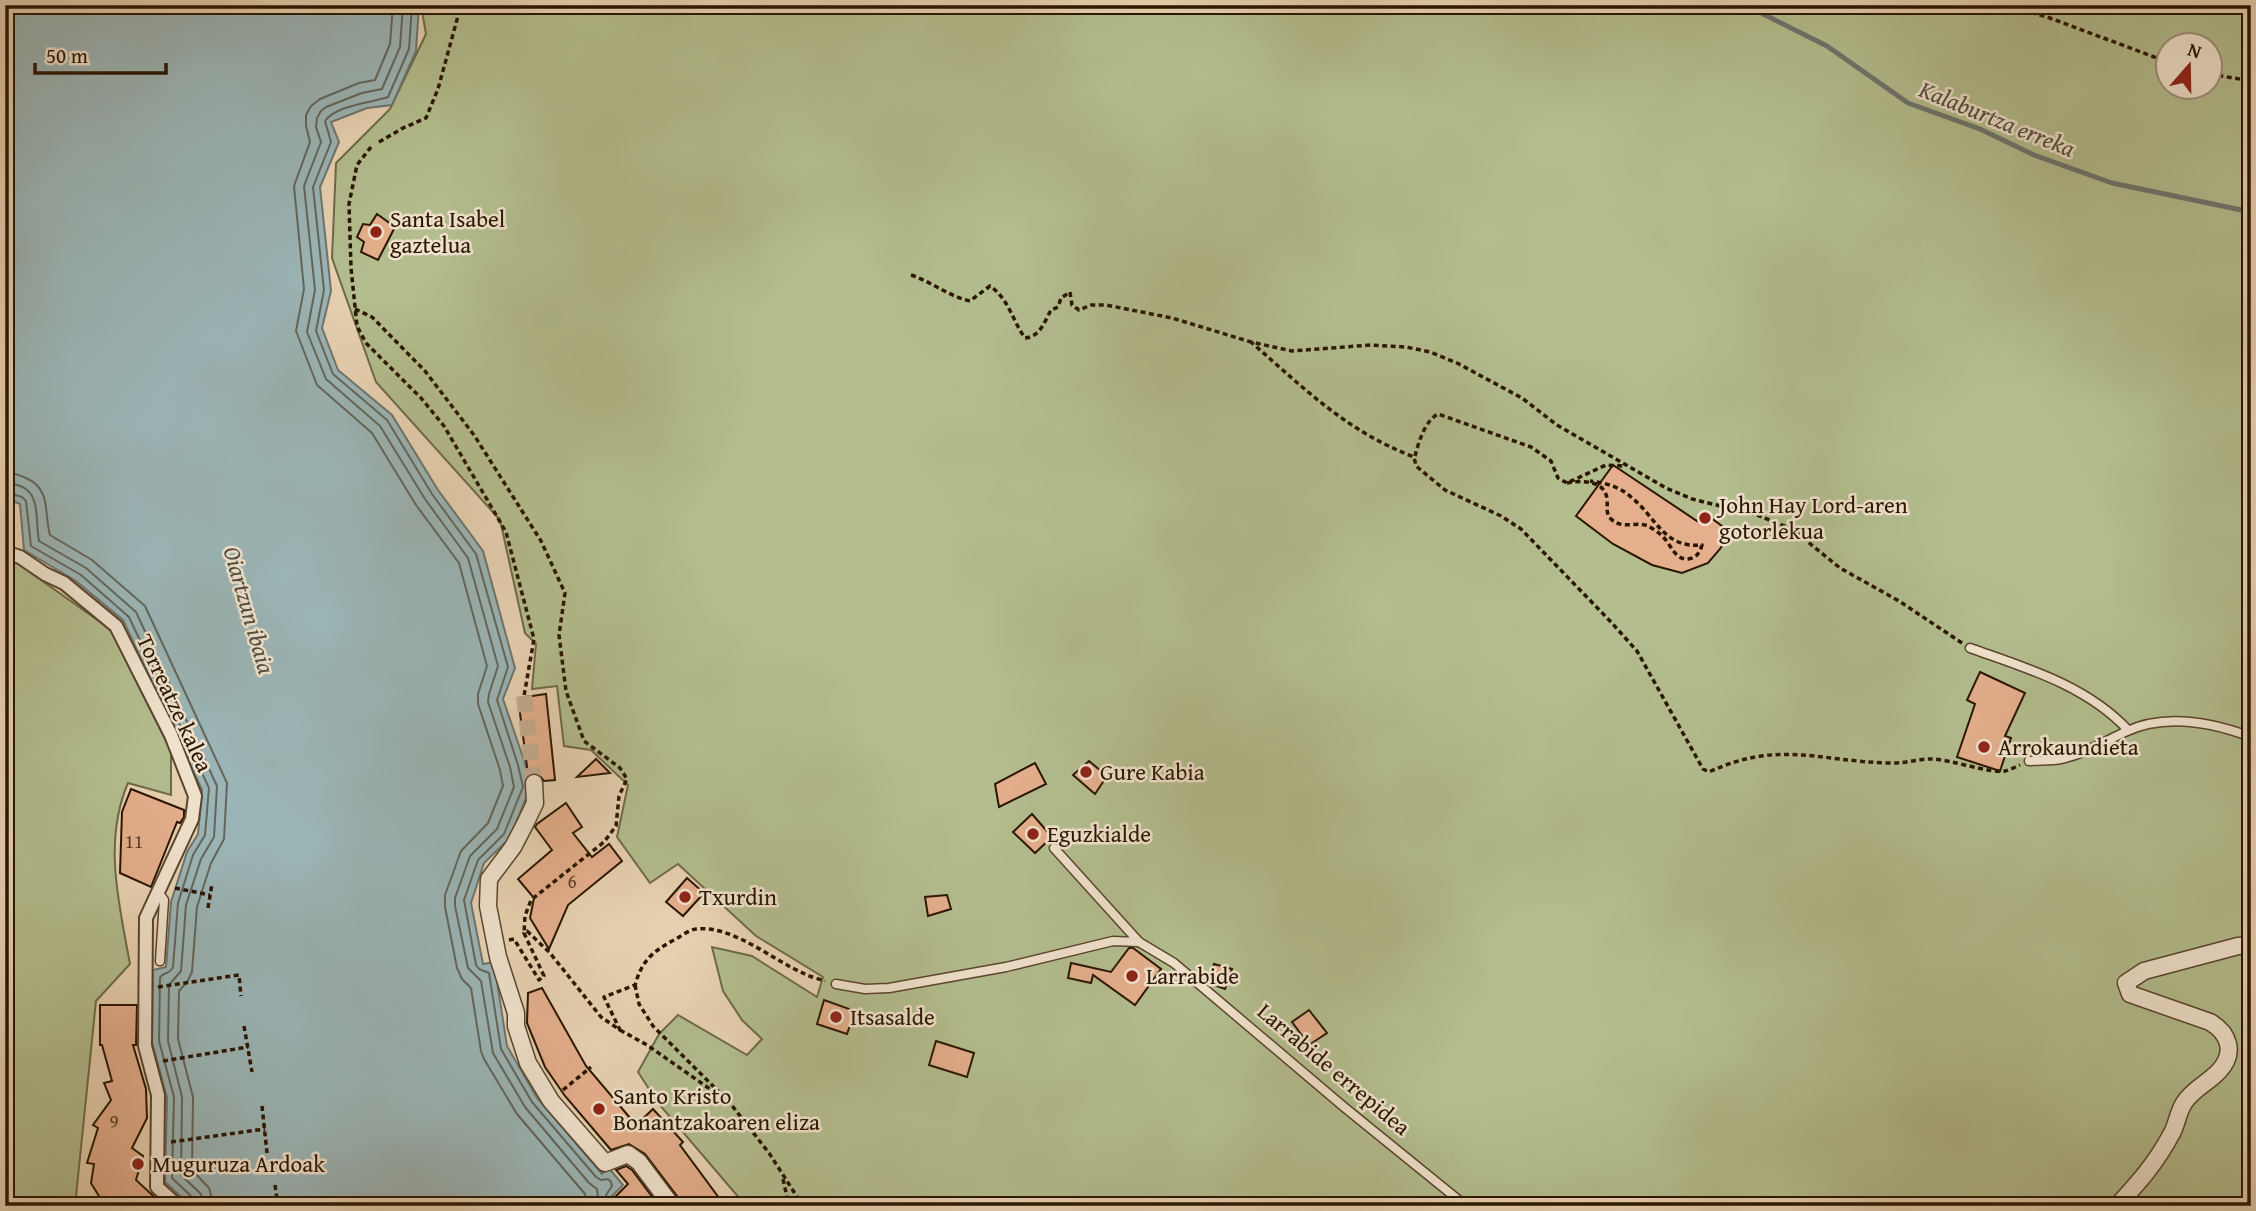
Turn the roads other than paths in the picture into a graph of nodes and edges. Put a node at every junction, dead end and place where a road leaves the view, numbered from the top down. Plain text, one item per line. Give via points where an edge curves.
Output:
1 (5, 552) edge
2 (1969, 648) road end
3 (2128, 730) junction
4 (2251, 737) edge
5 (2029, 761) road end
6 (534, 783) tunnel mouth
7 (1054, 848) dead end
8 (158, 892) junction
9 (1139, 942) junction
10 (2251, 945) edge
11 (160, 961) dead end
12 (836, 984) road end
13 (177, 1206) edge
14 (672, 1206) edge
15 (1466, 1206) edge
16 (2117, 1206) edge

1 - 8 street, Torreatze kalea via 64,583 116,626 172,735 195,796 192,819
2 - 3 lane via 2064,684 2092,699
3 - 4 lane via 2173,721 2228,728
3 - 5 lane via 2090,751 2059,760
6 - 14 street via 535,803 513,847 489,879 488,906 528,1063 551,1101 606,1163 628,1154
7 - 9 lane, Larrabide errepidea
8 - 11 lane via 164,900
8 - 13 street, Torreatze kalea via 146,918 145,1045 158,1095 158,1187
9 - 12 lane via 1114,941 889,988
9 - 15 lane, Larrabide errepidea via 1174,963
10 - 16 street via 2144,971 2126,983 2130,993 2222,1029 2229,1044 2221,1069 2183,1104 2174,1131 2150,1171

